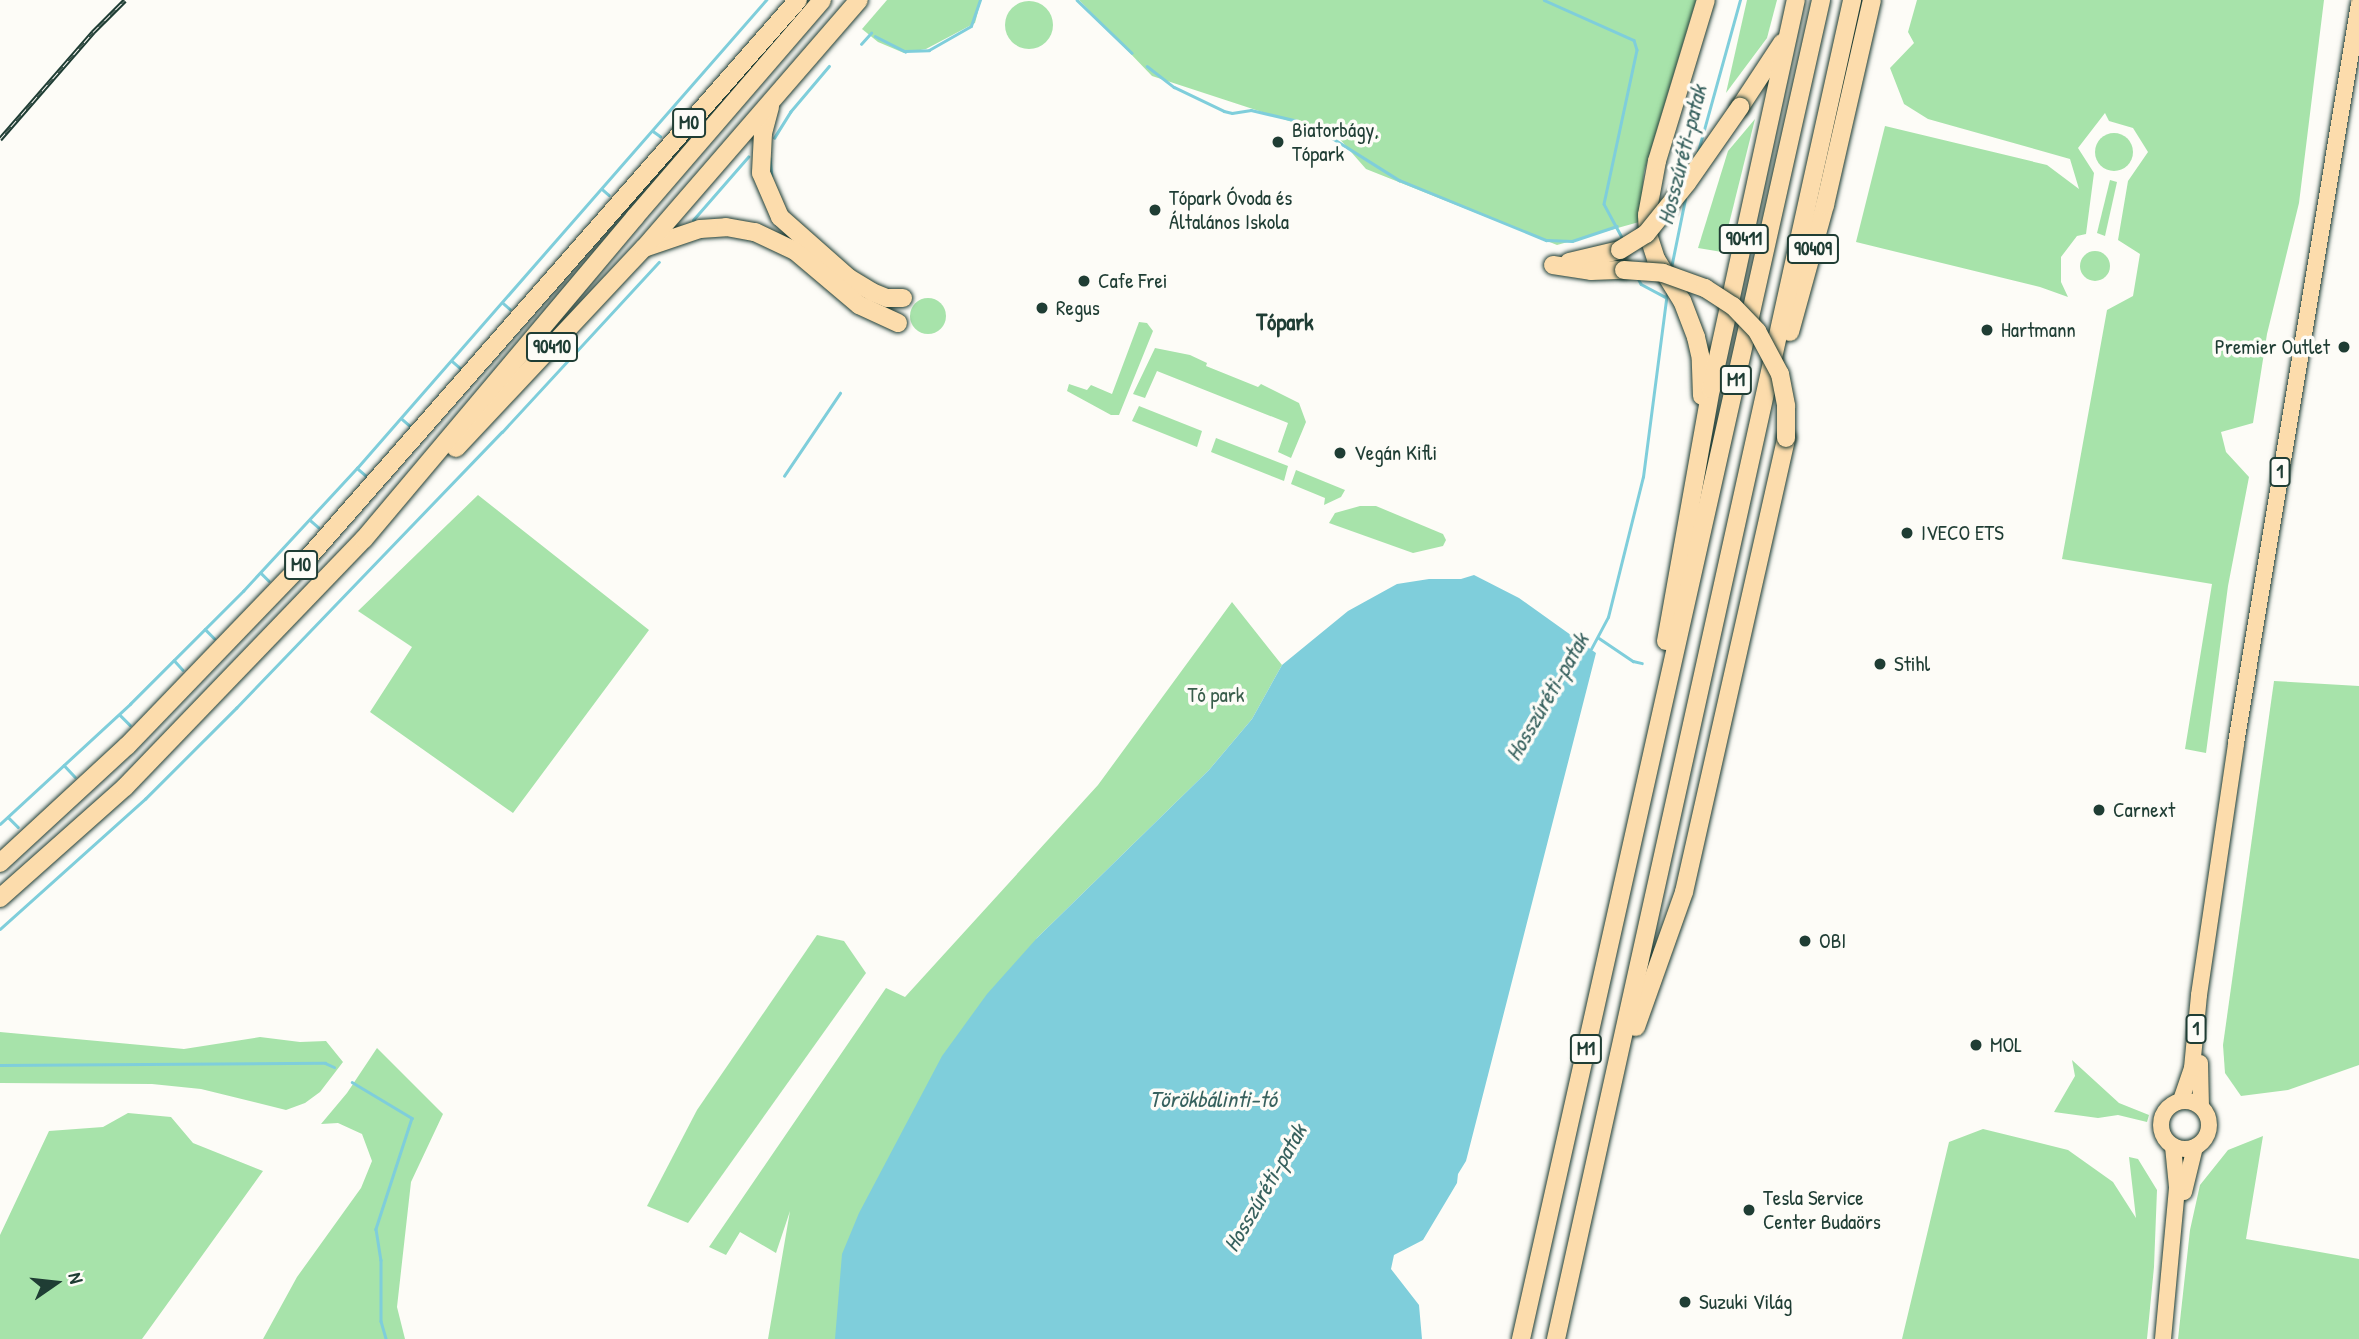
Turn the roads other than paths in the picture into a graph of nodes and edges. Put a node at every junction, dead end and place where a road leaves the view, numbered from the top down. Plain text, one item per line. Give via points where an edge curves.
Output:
1 (798, 0) edge
2 (822, 0) edge
3 (859, 0) edge
4 (1706, 0) edge
5 (1796, 0) edge
6 (1821, 0) edge
7 (1852, 0) edge
8 (1872, 0) edge
9 (2359, 4) edge
10 (1790, 28) junction
11 (771, 102) junction
12 (644, 248) junction
13 (903, 298) dead end
14 (898, 323) dead end
15 (1758, 428) junction
16 (1700, 450) junction
17 (364, 539) junction
18 (1650, 760) junction
19 (0, 863) edge
20 (0, 898) edge
21 (2207, 956) junction
22 (2181, 1100) junction
23 (2201, 1106) junction
24 (1609, 1110) junction
25 (2173, 1146) junction
26 (2195, 1147) junction
27 (2172, 1260) junction
28 (1521, 1339) edge
29 (1556, 1339) edge
30 (2163, 1339) edge

1 - 19 highway, M0 via 307,559 127,746
2 - 17 highway, M0
3 - 11 highway, 90410
4 - 16 highway via 1648,194 1648,234 1656,259 1682,301 1701,359
5 - 10 highway, 90411
6 - 18 highway, M1
7 - 15 highway, M1
8 - 15 highway, 90409 via 1825,205 1776,382
9 - 21 main road, 1 via 2236,743
10 - 16 highway, 90411
10 - 24 highway, bridge via 1687,183 1646,233 1598,258 1553,265 1663,273 1705,288 1757,331 1780,374 1786,406 1786,438 1684,892
11 - 12 highway, 90410
11 - 13 highway via 763,133 761,173 780,216 849,278 872,292
12 - 14 highway via 700,229 755,232 795,251 859,305
12 - 17 highway, 90410 via 392,517
15 - 24 highway, M1
16 - 18 highway, 90411 via 1667,629
17 - 20 highway, M0 via 125,787
18 - 28 highway, M1
21 - 22 main road, 1 via 2192,1068
21 - 23 main road, 1
22 - 23 main road
22 - 25 main road, 1 via 2168,1107 2160,1122 2165,1139
23 - 26 main road, 1 via 2209,1126 2206,1137
24 - 29 highway, M1
25 - 26 main road
25 - 27 main road, 1 via 2177,1187
26 - 27 main road, 1
27 - 30 main road, 1

